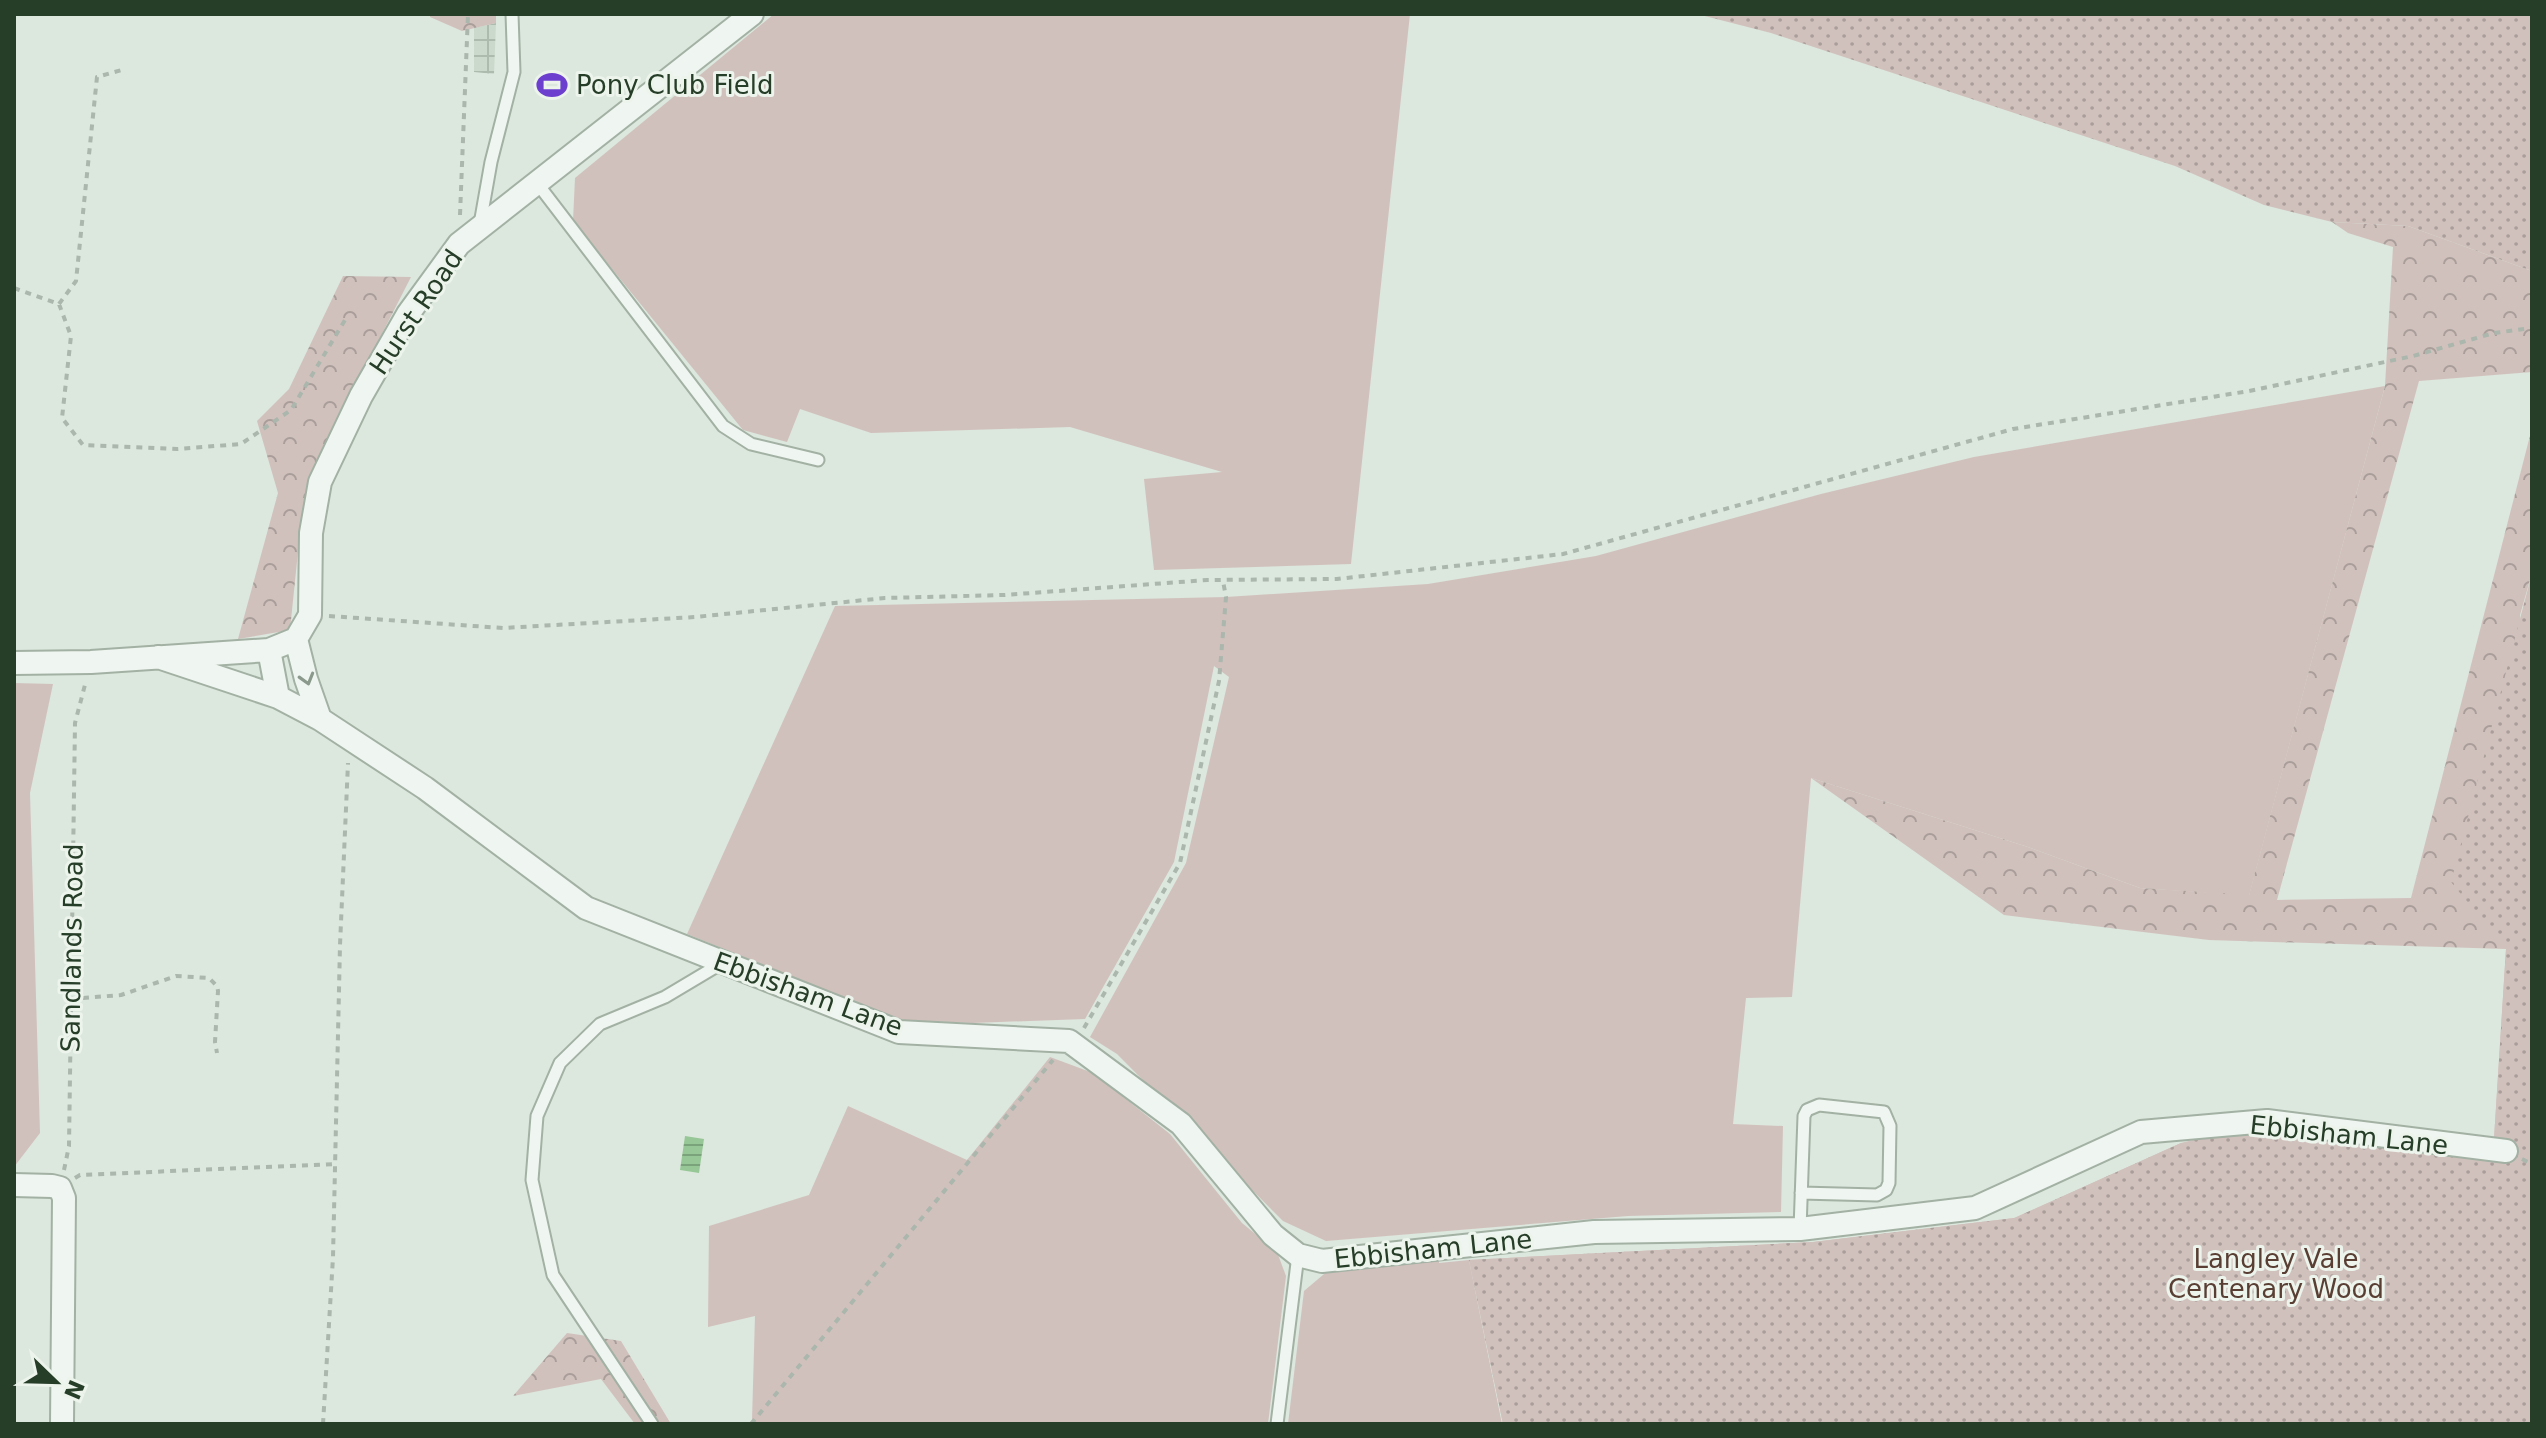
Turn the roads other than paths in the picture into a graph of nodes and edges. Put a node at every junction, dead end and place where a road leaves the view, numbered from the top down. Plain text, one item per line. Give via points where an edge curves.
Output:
1 (512, 14) edge
2 (752, 14) edge
3 (537, 183) junction
4 (479, 229) junction
5 (818, 460) dead end
6 (296, 639) junction
7 (269, 650) junction
8 (158, 657) junction
9 (14, 663) edge
10 (278, 697) junction
11 (320, 719) junction
12 (723, 963) junction
13 (2506, 1151) dead end
14 (14, 1185) edge
15 (1801, 1193) junction
16 (1800, 1229) junction
17 (1298, 1255) junction
18 (62, 1424) edge
19 (652, 1424) edge
20 (1277, 1424) edge

1 - 4 lane via 514,72
2 - 3 street, Hurst Road
3 - 4 street, Hurst Road
3 - 5 lane via 723,426 751,444
4 - 6 street, Hurst Road via 459,244 408,314 320,482 311,533 310,615
6 - 7 street, Ebbisham Lane
6 -> 11 street
7 - 8 street, Ebbisham Lane
7 - 10 street
8 - 9 street, Ebbisham Lane
8 - 10 street, Ebbisham Lane
10 - 11 street, Ebbisham Lane
11 - 12 street, Ebbisham Lane via 425,788 586,908
12 - 17 street, Ebbisham Lane via 899,1032 1069,1041 1181,1124 1273,1235
12 - 19 lane via 665,997 600,1024 560,1063 537,1116 532,1180 553,1275
13 - 16 street, Ebbisham Lane via 2267,1121 2141,1132 1975,1208
14 - 18 street via 60,1188 64,1198
15 - 15 lane via 1807,1110 1819,1105 1884,1112 1890,1126 1886,1190 1877,1195
15 - 16 lane
16 - 17 street, Ebbisham Lane via 1594,1232 1322,1261
17 - 20 lane

